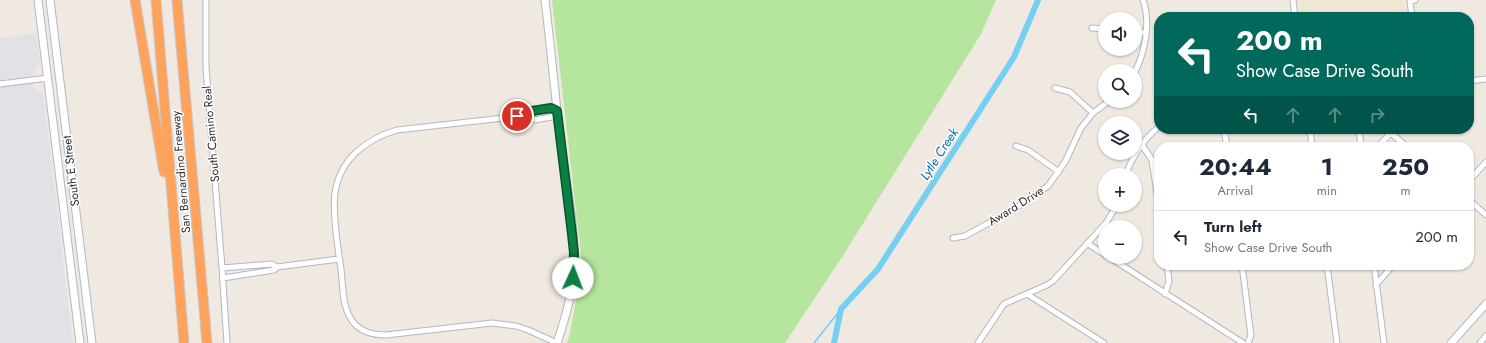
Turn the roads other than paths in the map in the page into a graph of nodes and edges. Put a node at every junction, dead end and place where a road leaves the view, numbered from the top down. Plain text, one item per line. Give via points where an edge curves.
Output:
1 (38, 0) edge
2 (50, 0) edge
3 (135, 0) edge
4 (156, 0) edge
5 (177, 0) edge
6 (183, 0) edge
7 (206, 0) edge
8 (545, 0) edge
9 (1143, 0) edge
10 (1293, 0) edge
11 (1412, 0) edge
12 (1294, 12) edge
13 (1412, 12) edge
14 (1092, 28) dead end
15 (1098, 28) edge
16 (1142, 33) edge
17 (1145, 33) junction
18 (181, 35) junction
19 (1138, 64) edge
20 (48, 78) junction
21 (1486, 79) edge
22 (1474, 80) edge
23 (0, 84) edge
24 (1055, 88) dead end
25 (1100, 108) edge
26 (557, 111) junction
27 (1093, 113) junction
28 (529, 115) junction
29 (1154, 132) edge
30 (1389, 134) edge
31 (1395, 134) edge
32 (1382, 142) edge
33 (1402, 142) edge
34 (1142, 145) joint
35 (1016, 146) dead end
36 (1486, 162) edge
37 (1059, 172) junction
38 (1154, 173) edge
39 (1474, 175) edge
40 (1474, 204) edge
41 (1113, 212) edge
42 (1486, 215) edge
43 (173, 227) junction
44 (953, 238) dead end
45 (1087, 243) junction
46 (1098, 250) edge
47 (339, 259) junction
48 (1120, 264) edge
49 (277, 267) junction
50 (222, 268) junction
51 (1168, 270) edge
52 (1243, 270) edge
53 (1328, 270) edge
54 (1375, 270) edge
55 (1389, 270) edge
56 (223, 278) junction
57 (1376, 284) junction
58 (1027, 294) junction
59 (1165, 294) junction
60 (1486, 304) edge
61 (1486, 336) edge
62 (80, 343) edge
63 (92, 343) edge
64 (184, 343) edge
65 (207, 343) edge
66 (227, 343) edge
67 (557, 343) edge
68 (978, 343) edge
69 (1104, 343) edge
70 (1243, 343) edge
71 (1248, 343) edge
72 (1337, 343) edge
73 (1384, 343) edge
74 (1451, 343) edge
75 (1480, 343) edge

1 - 20 main road, South E Street
2 - 63 main road, South E Street
3 - 43 highway
4 - 43 highway, San Bernardino Freeway
5 - 18 highway, San Bernardino Freeway
6 - 18 highway
7 - 50 street, South Camino Real via 206,67
8 - 26 main road
9 - 17 street
10 - 12 street
11 - 13 street
14 - 15 street
16 - 17 street
17 - 19 street
18 - 65 highway, San Bernardino Freeway
20 - 23 street
20 - 62 main road, South E Street
21 - 22 street
24 - 27 street via 1070,92
25 - 27 street, Award Drive
26 - 28 street via 551,108 532,111
26 - 28 street via 552,117 534,120
26 - 67 main road via 574,258 572,287
27 - 37 street, Award Drive via 1077,135
28 - 47 street via 398,130 364,145 345,166 337,184 334,206
29 - 34 street
30 - 32 street
31 - 33 street
34 - 38 street via 1152,160
35 - 37 street via 1028,150
36 - 39 street
37 - 44 street, Award Drive via 1048,186 1016,208 965,236
40 - 42 street
41 - 45 street
43 - 64 highway, San Bernardino Freeway
45 - 46 street
45 - 58 street via 1053,281
47 - 49 street
47 - 67 street via 346,308 352,321 369,333 386,335 492,323 516,326
48 - 59 street
49 - 50 street via 272,264
49 - 56 street via 274,270
50 - 56 street, South Camino Real
51 - 59 street via 1169,281
52 - 71 street via 1251,335
53 - 72 street
54 - 57 street
55 - 57 street
56 - 66 street, South Camino Real
57 - 73 street
58 - 68 street via 1004,304
58 - 69 street
59 - 70 street
60 - 74 main road
61 - 75 street

